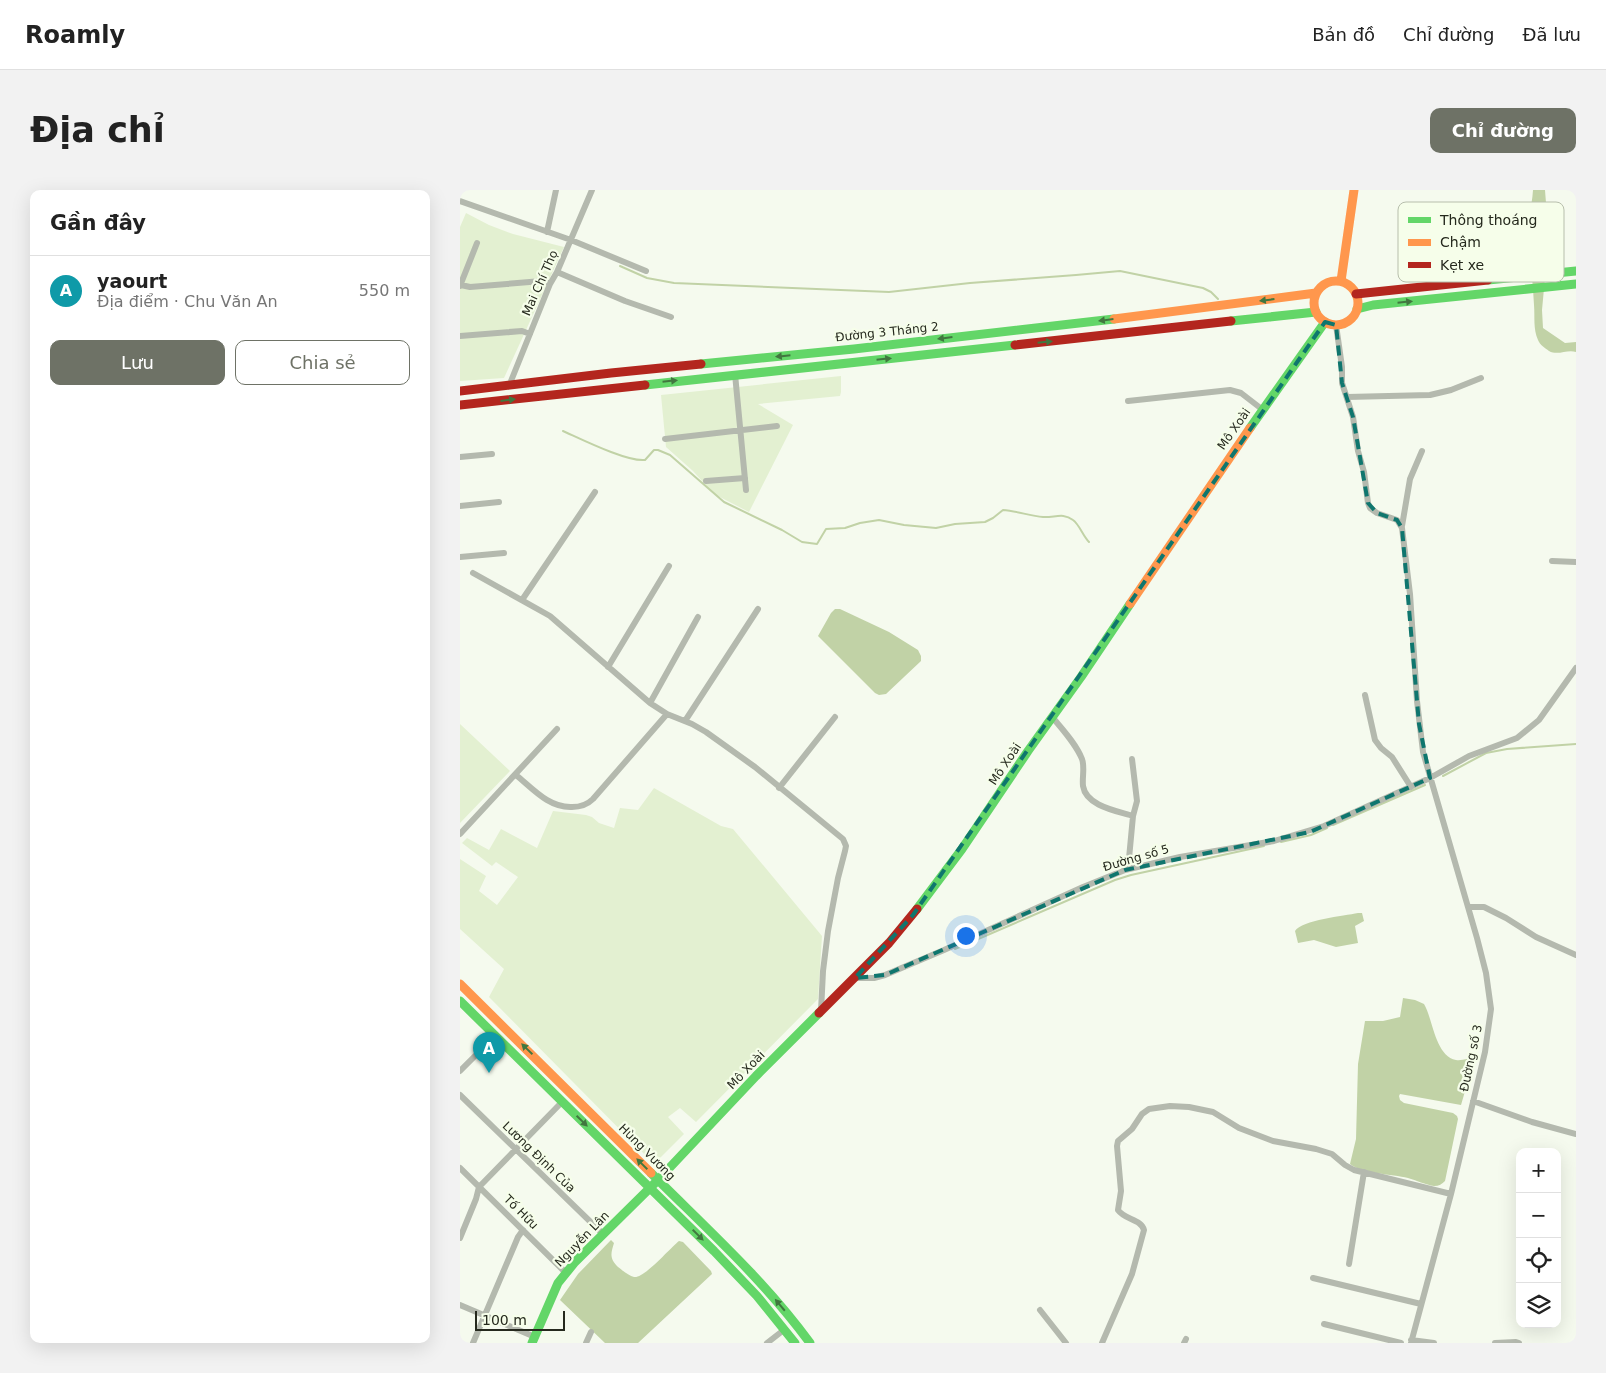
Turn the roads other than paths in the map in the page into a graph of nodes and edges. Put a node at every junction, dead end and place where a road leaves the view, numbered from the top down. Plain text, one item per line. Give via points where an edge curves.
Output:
1 (556, 190) edge
2 (592, 190) edge
3 (1354, 190) edge
4 (460, 202) edge
5 (547, 232) junction
6 (571, 240) junction
7 (477, 243) dead end
8 (646, 271) dead end
9 (557, 272) junction
10 (1341, 281) junction
11 (1476, 282) edge
12 (550, 284) junction
13 (1575, 284) edge
14 (460, 286) edge
15 (1316, 294) junction
16 (1356, 294) junction
17 (1357, 309) junction
18 (1316, 312) junction
19 (1153, 314) junction
20 (671, 316) dead end
21 (1325, 322) junction
22 (1336, 325) junction
23 (1154, 330) junction
24 (530, 334) junction
25 (460, 336) edge
26 (854, 349) junction
27 (854, 362) junction
28 (611, 373) junction
29 (735, 374) junction
30 (1481, 378) dead end
31 (509, 386) junction
32 (613, 388) junction
33 (460, 391) edge
34 (1347, 397) junction
35 (1128, 401) dead end
36 (460, 405) edge
37 (1263, 410) junction
38 (778, 426) dead end
39 (740, 430) junction
40 (664, 439) dead end
41 (1422, 451) dead end
42 (492, 454) dead end
43 (460, 457) edge
44 (745, 478) junction
45 (706, 481) dead end
46 (746, 490) dead end
47 (595, 492) dead end
48 (499, 502) dead end
49 (460, 506) edge
50 (1402, 528) junction
51 (504, 553) dead end
52 (460, 557) edge
53 (1552, 561) dead end
54 (1576, 562) edge
55 (669, 566) dead end
56 (473, 573) dead end
57 (522, 600) junction
58 (758, 609) dead end
59 (698, 616) dead end
60 (608, 667) junction
61 (1576, 668) edge
62 (1365, 695) dead end
63 (650, 703) junction
64 (667, 714) junction
65 (835, 717) dead end
66 (1053, 718) junction
67 (685, 721) junction
68 (557, 729) dead end
69 (1132, 759) dead end
70 (516, 775) junction
71 (1430, 778) junction
72 (1411, 787) junction
73 (779, 788) junction
74 (1133, 816) junction
75 (460, 834) edge
76 (1128, 869) junction
77 (1469, 907) junction
78 (1576, 955) edge
79 (855, 978) junction
80 (460, 984) edge
81 (460, 1001) edge
82 (822, 1011) junction
83 (496, 1036) junction
84 (460, 1071) edge
85 (460, 1095) edge
86 (1473, 1101) junction
87 (562, 1102) junction
88 (1576, 1134) edge
89 (515, 1149) junction
90 (460, 1168) edge
91 (1364, 1172) junction
92 (658, 1180) junction
93 (479, 1187) junction
94 (650, 1188) junction
95 (1451, 1194) junction
96 (523, 1230) junction
97 (603, 1234) junction
98 (460, 1238) edge
99 (1349, 1264) dead end
100 (566, 1273) junction
101 (1313, 1278) dead end
102 (460, 1304) edge
103 (1421, 1304) junction
104 (1040, 1310) dead end
105 (485, 1314) junction
106 (1324, 1324) dead end
107 (785, 1329) junction
108 (590, 1332) dead end
109 (534, 1340) edge
110 (1411, 1341) edge
111 (1062, 1342) edge
112 (472, 1343) edge
113 (586, 1343) edge
114 (767, 1343) edge
115 (795, 1343) edge
116 (810, 1343) edge
117 (1102, 1343) edge
118 (1402, 1343) edge
119 (1434, 1343) edge
120 (1495, 1343) edge
121 (1519, 1343) edge

1 - 5 street
2 - 6 street, Mai Chí Thọ
3 - 10 main road
4 - 5 street
5 - 6 street
6 - 8 street
6 - 9 street, Mai Chí Thọ
7 - 14 street
9 - 12 street, Mai Chí Thọ
9 - 20 street via 625,302
10 - 15 main road via 1326,283
10 - 16 main road
11 - 16 main road
12 - 14 street via 542,281
12 - 24 street, Mai Chí Thọ
17 -> 13 main road
15 - 18 main road
15 -> 19 main road, Đường 3 Tháng 2
16 - 17 main road
17 - 22 main road via 1349,320
18 - 21 main road
18 - 23 main road
19 - 23 main road
19 -> 26 main road, Đường 3 Tháng 2
21 - 22 main road
21 - 37 main road, Mô Xoài
22 - 34 street via 1342,383
27 -> 23 main road
24 - 25 street via 522,331
24 - 31 street, Mai Chí Thọ
26 - 27 main road
26 -> 28 main road, Đường 3 Tháng 2
27 - 29 main road
28 - 31 main road, Đường 3 Tháng 2
28 - 32 main road
32 -> 29 main road
29 - 39 street
30 - 34 street via 1430,395
31 - 33 main road, Đường 3 Tháng 2
36 -> 32 main road
34 - 50 street via 1369,506 1377,513 1397,520
35 - 37 street via 1230,390 1241,393
37 - 66 main road, Mô Xoài
38 - 39 street
39 - 40 street
39 - 44 street
41 - 50 street, Đường số 3 via 1410,479
42 - 43 street
44 - 45 street
44 - 46 street
47 - 57 street
48 - 49 street
50 - 71 street, Đường số 3 via 1413,622 1419,724
51 - 52 street
53 - 54 street
55 - 60 street
56 - 57 street
57 - 60 street via 560,623
58 - 67 street
59 - 63 street
60 - 63 street
61 - 71 street, Đường số 5 via 1547,709 1524,733 1469,756
62 - 72 street via 1375,740 1392,757
63 - 64 street
64 - 67 street
64 - 70 street via 594,799 584,806 554,805
65 - 73 street
66 - 74 street via 1082,759 1086,796
66 - 79 main road, Mô Xoài via 913,915
67 - 73 street via 706,732
68 - 70 street
69 - 74 street via 1137,801
70 - 75 street
71 - 72 street, Đường số 5
71 - 77 street, Đường số 3
72 - 76 street, Đường số 5 via 1310,832
73 - 82 street via 843,840 846,846 828,931
74 - 76 street
76 - 79 street, Đường số 5 via 885,975
77 - 78 street via 1484,907 1536,937
77 - 86 street, Đường số 3 via 1486,973 1491,1008
79 - 82 main road, Mô Xoài
92 -> 80 main road, Hùng Vương
81 - 83 main road, Hùng Vương
82 - 92 main road, Mô Xoài
83 - 84 street
83 - 87 main road, Hùng Vương
85 - 89 street, Lương Định Của
86 - 88 street
86 - 95 street, Đường số 3
87 - 89 street
87 -> 94 main road, Hùng Vương
89 - 93 street
89 - 97 street, Lương Định Của
90 - 93 street, Tố Hữu
91 - 95 street
91 - 99 street
91 - 117 street via 1349,1168 1332,1154 1316,1148 1268,1139 1239,1128 1208,1110 1170,1106 1145,1112 1117,1146 1122,1190 1118,1210 1142,1225 1144,1230 1132,1274
92 - 94 main road, Mô Xoài
116 -> 92 main road, Hùng Vương via 759,1281
93 - 96 street, Tố Hữu
93 - 98 street
94 - 97 main road, Nguyễn Lân
94 -> 107 main road, Hùng Vương via 757,1296
95 - 103 street, Đường số 3
96 - 100 street, Tố Hữu
96 - 105 street
97 - 100 main road, Nguyễn Lân
100 - 109 main road, Nguyễn Lân via 558,1283
101 - 103 street
102 - 105 street
103 - 110 street, Đường số 3
104 - 111 street
105 - 109 street
105 - 112 street
106 - 118 street
107 - 114 street
107 - 115 main road, Hùng Vương
108 - 113 street
110 - 119 street
120 - 121 street

